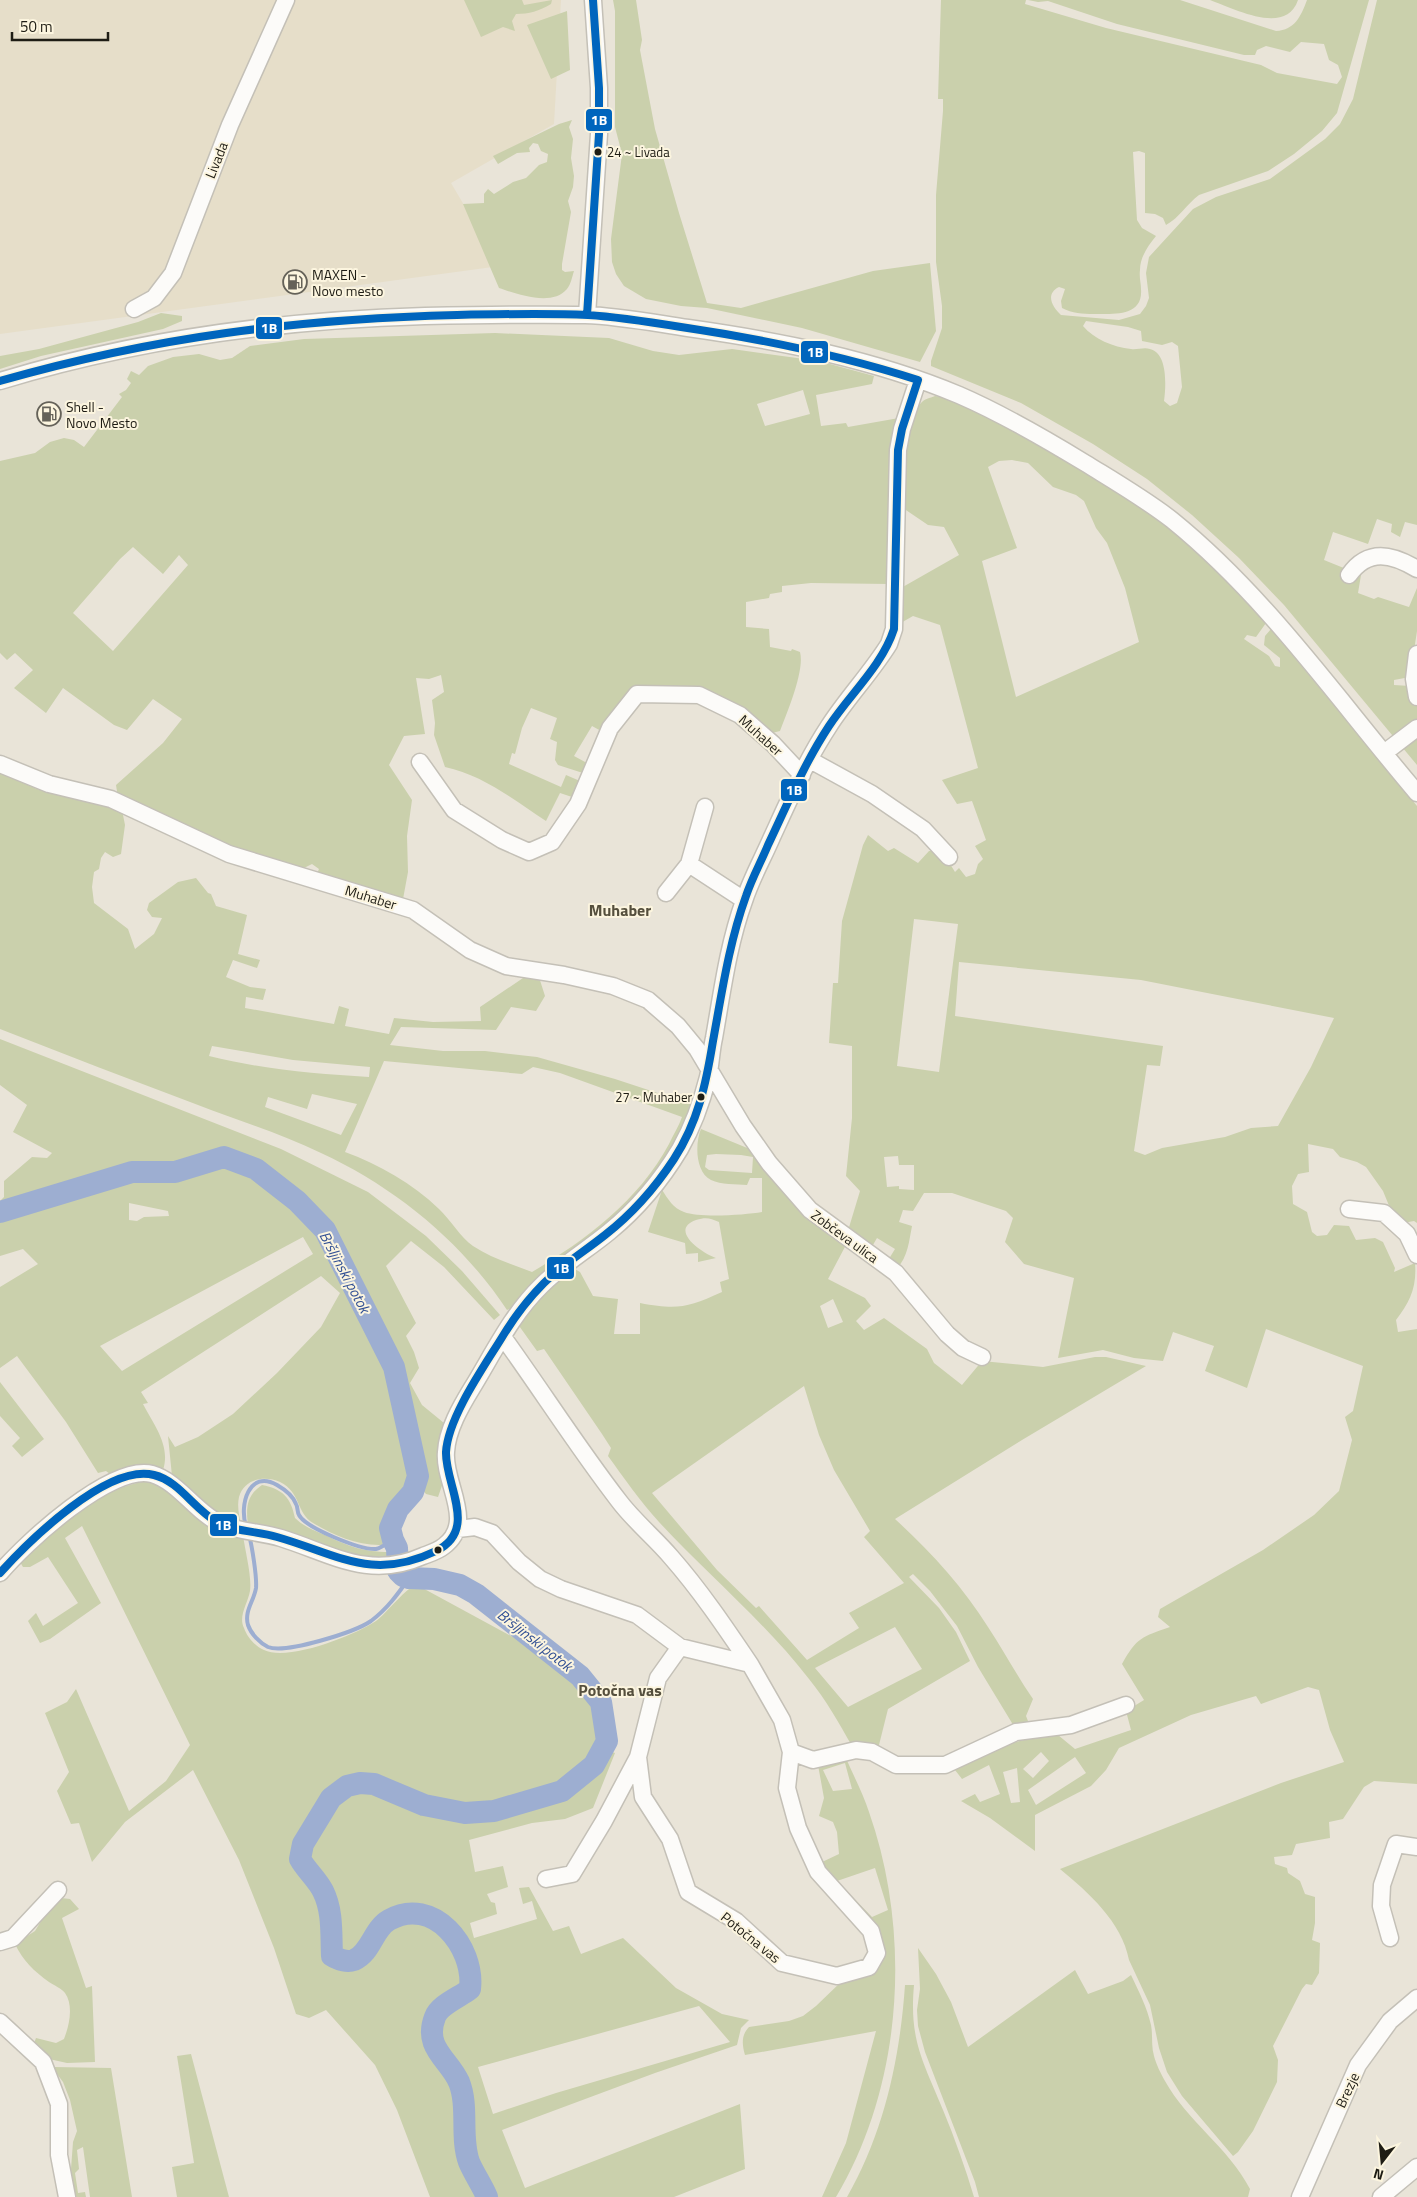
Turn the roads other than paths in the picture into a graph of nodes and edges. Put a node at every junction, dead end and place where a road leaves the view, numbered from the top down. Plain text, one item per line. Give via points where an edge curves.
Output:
1 (286, 0) edge
2 (593, 0) edge
3 (134, 309) dead end
4 (587, 315) junction
5 (918, 380) junction
6 (0, 381) edge
7 (1417, 569) edge
8 (1349, 575) dead end
9 (1417, 654) edge
10 (1417, 697) edge
11 (1417, 728) edge
12 (1384, 753) junction
13 (810, 760) junction
14 (420, 762) dead end
15 (0, 764) edge
16 (802, 775) junction
17 (1417, 793) edge
18 (705, 807) dead end
19 (949, 857) dead end
20 (689, 864) junction
21 (666, 893) dead end
22 (744, 900) junction
23 (709, 1072) junction
24 (1349, 1209) dead end
25 (1417, 1255) edge
26 (503, 1337) junction
27 (982, 1357) dead end
28 (458, 1529) junction
29 (0, 1573) edge
30 (680, 1647) junction
31 (750, 1664) junction
32 (1126, 1705) dead end
33 (791, 1752) junction
34 (638, 1757) junction
35 (1417, 1847) edge
36 (546, 1879) dead end
37 (58, 1890) dead end
38 (1390, 1938) dead end
39 (0, 1942) edge
40 (1417, 1998) edge
41 (0, 2022) edge
42 (1417, 2167) edge
43 (68, 2197) edge
44 (1300, 2197) edge
45 (1382, 2197) edge

1 - 3 street, Livada via 230,125 173,273 154,298
2 - 4 street via 599,134
4 - 5 street via 756,337 868,363
4 - 6 street via 466,315 301,322 135,347
5 - 12 street via 959,395 1036,433 1172,520 1246,587
5 - 13 street via 898,450 894,629 882,655 829,726
7 - 8 street via 1381,555 1358,563
9 - 10 street via 1414,680
11 - 12 street
12 - 17 street
13 - 16 street
13 - 19 street via 872,794 923,830
14 - 16 street, Muhaber via 454,810 502,840 530,852 552,842 578,804 610,728 637,694 699,695 740,715
15 - 23 street, Muhaber via 49,784 111,799 229,854 413,910 470,950 506,966 613,986 648,1000 678,1026
16 - 22 street
18 - 20 street
20 - 21 street
20 - 22 street
22 - 23 street via 732,943
23 - 26 street via 680,1149 641,1202 544,1283 520,1309
23 - 27 street, Zobčeva ulica via 769,1163 810,1210 896,1273 947,1334 963,1348
24 - 25 street via 1384,1213 1407,1234
26 - 28 street via 460,1408 447,1442 446,1472 457,1505
26 - 31 street, Potočna vas via 574,1442 621,1504 707,1600
28 - 29 street via 440,1550 406,1563 362,1566 280,1538 219,1523 161,1478 148,1473 133,1473 95,1490 41,1533
28 - 30 street via 475,1527 492,1533 540,1579 637,1615
30 - 31 street
30 - 34 street, Potočna vas via 658,1678
31 - 33 street, Potočna vas via 782,1720
32 - 33 street via 1071,1725 1016,1732 945,1765 896,1766 872,1752 856,1750 813,1760
33 - 34 street, Potočna vas via 787,1788 798,1828 818,1872 871,1931 877,1953 869,1967 836,1976 782,1963 736,1921 688,1892 670,1839 643,1797
34 - 36 street via 572,1874
35 - 38 street via 1396,1844 1382,1885 1381,1906
37 - 39 street via 13,1938
40 - 44 street, Brezje via 1390,2021 1358,2065
41 - 43 street via 43,2062 59,2104 59,2155
42 - 45 street

